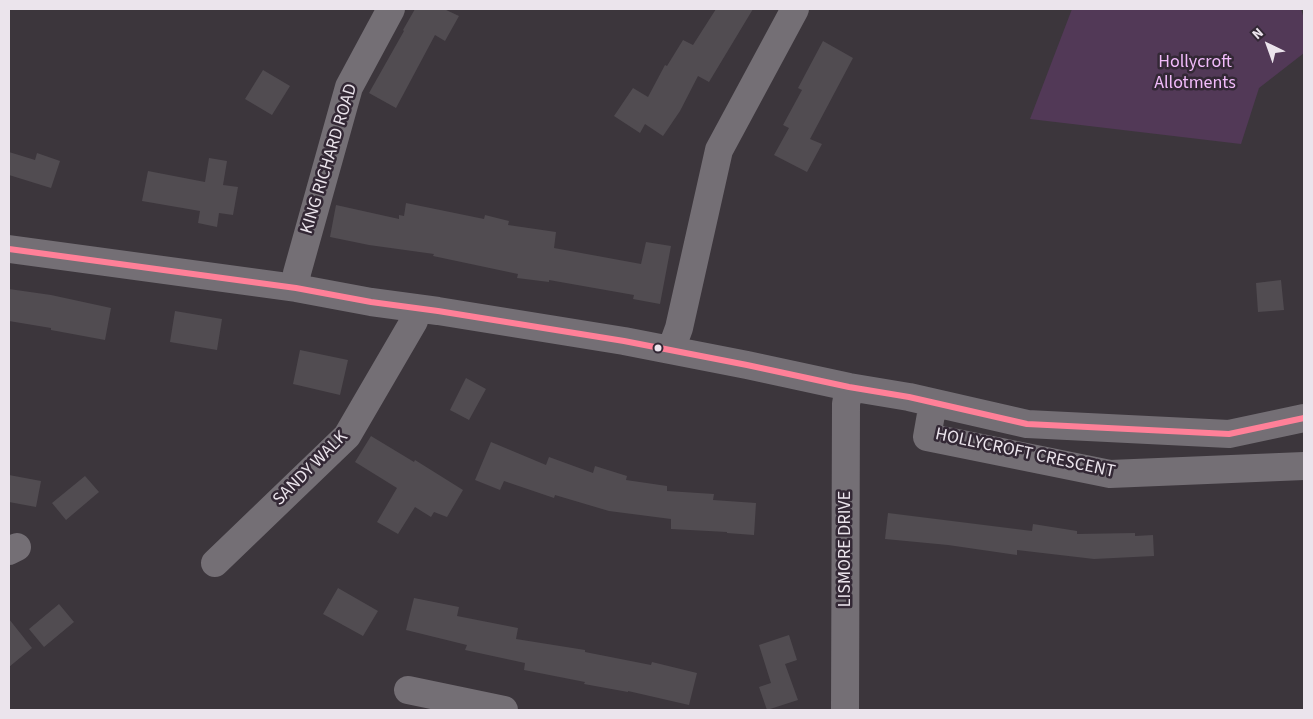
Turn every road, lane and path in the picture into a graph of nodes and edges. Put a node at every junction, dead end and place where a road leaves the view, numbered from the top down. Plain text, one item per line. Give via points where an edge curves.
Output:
1 (391, 9) edge
2 (795, 9) edge
3 (9, 249) edge
4 (296, 288) junction
5 (415, 308) junction
6 (671, 350) junction
7 (849, 387) junction
8 (933, 402) junction
9 (1304, 418) edge
10 (1304, 466) edge
11 (214, 563) dead end
12 (408, 690) dead end
13 (504, 710) edge
14 (845, 710) edge

1 - 4 street, KING RICHARD ROAD via 349,88 297,273
2 - 6 street via 718,150 679,328
3 - 4 street
4 - 5 street
5 - 6 street
5 - 11 street, SANDY WALK via 414,321 347,436
6 - 7 street
7 - 8 street
7 - 14 street, LISMORE DRIVE via 846,404
8 - 9 street via 1027,424 1229,434
8 - 10 street, HOLLYCROFT CRESCENT via 927,437 1110,474
12 - 13 street

